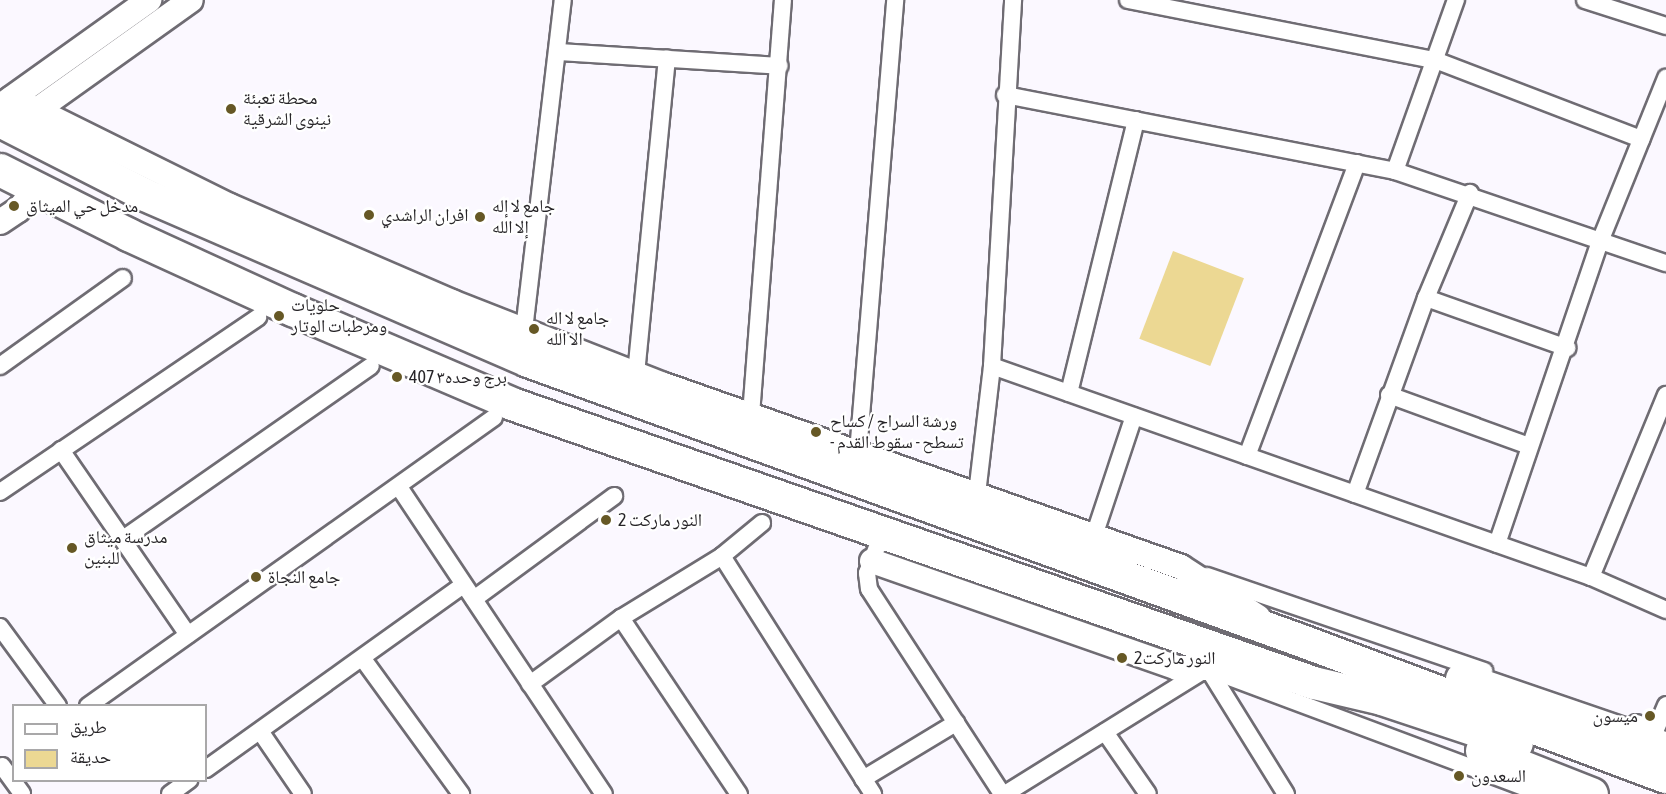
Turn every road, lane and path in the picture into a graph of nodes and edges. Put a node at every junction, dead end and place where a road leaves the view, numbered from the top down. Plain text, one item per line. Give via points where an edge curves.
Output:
1 (149, 0) edge
2 (191, 0) edge
3 (563, 0) edge
4 (783, 0) edge
5 (895, 0) edge
6 (1013, 0) edge
7 (1128, 0) edge
8 (1456, 0) edge
9 (1585, 0) edge
10 (1666, 26) edge
11 (559, 52) junction
12 (667, 59) junction
13 (1435, 60) junction
14 (780, 66) junction
15 (1666, 78) edge
16 (1005, 95) junction
17 (12, 112) edge
18 (1136, 120) junction
19 (1641, 139) junction
20 (1357, 163) junction
21 (0, 170) edge
22 (1395, 171) junction
23 (37, 188) junction
24 (1470, 193) junction
25 (0, 222) edge
26 (1601, 239) junction
27 (1666, 263) edge
28 (123, 278) dead end
29 (362, 292) junction
30 (1426, 298) junction
31 (258, 317) dead end
32 (524, 330) junction
33 (344, 332) junction
34 (1567, 348) junction
35 (0, 366) edge
36 (371, 366) dead end
37 (992, 366) junction
38 (636, 374) junction
39 (1069, 393) junction
40 (1389, 395) junction
41 (1666, 395) edge
42 (751, 416) junction
43 (1134, 416) junction
44 (494, 418) dead end
45 (1529, 446) junction
46 (61, 450) junction
47 (858, 453) junction
48 (1247, 456) junction
49 (399, 487) junction
50 (0, 492) edge
51 (977, 494) junction
52 (1355, 494) junction
53 (614, 496) dead end
54 (762, 523) dead end
55 (1094, 536) junction
56 (123, 539) junction
57 (1497, 544) junction
58 (877, 548) junction
59 (722, 556) junction
60 (1181, 567) junction
61 (1591, 577) junction
62 (462, 586) junction
63 (474, 599) junction
64 (1666, 610) edge
65 (621, 618) junction
66 (0, 627) edge
67 (188, 634) junction
68 (1315, 645) junction
69 (363, 659) junction
70 (1207, 670) junction
71 (1303, 679) junction
72 (530, 684) junction
73 (57, 704) edge
74 (89, 704) edge
75 (1666, 705) edge
76 (956, 723) junction
77 (261, 731) junction
78 (1106, 732) junction
79 (1666, 749) edge
80 (1570, 753) junction
81 (207, 768) edge
82 (1666, 777) edge
83 (863, 779) junction
84 (186, 782) edge
85 (170, 794) edge
86 (303, 794) edge
87 (460, 794) edge
88 (604, 794) edge
89 (739, 794) edge
90 (873, 794) edge
91 (1004, 794) edge
92 (1148, 794) edge
93 (1286, 794) edge
94 (1543, 794) edge
95 (1592, 794) edge
96 (1655, 794) edge

1 - 17 main road
2 - 17 main road
3 - 11 street
4 - 14 street
5 - 47 street
6 - 16 street
7 - 13 street
8 - 13 street
9 - 10 street
11 - 12 street
11 - 32 street
12 - 14 street
12 - 38 street
13 - 19 street
13 - 22 street
14 - 42 street
15 - 19 street
16 - 18 street
16 - 37 street
17 - 29 highway via 145,195
17 - 32 main road
18 - 20 street
18 - 39 street
19 - 26 street
20 - 22 street
20 - 48 street
21 - 23 highway
22 - 24 street
23 - 25 main road via 18,210
23 - 33 highway
24 - 26 street
24 - 30 street
26 - 27 street
26 - 34 street
28 - 35 street
29 - 33 highway
29 - 68 highway via 645,405
30 - 34 street
30 - 40 street
31 - 46 street
32 - 38 main road
33 - 58 highway
34 - 45 street
36 - 56 street
37 - 39 street
37 - 51 street
38 - 42 main road
39 - 43 street
40 - 45 street
40 - 52 street
41 - 61 street
42 - 47 main road
43 - 48 street
43 - 55 street
44 - 49 street
45 - 57 street
46 - 50 street
46 - 56 street
47 - 51 main road
48 - 52 street
49 - 62 street
49 - 67 street
51 - 55 main road
52 - 57 street
53 - 63 street
54 - 59 street
55 - 60 main road
56 - 67 street
57 - 61 street
58 - 70 main road via 1177,668
58 - 71 highway
58 - 76 street via 866,578 869,589
59 - 65 street
59 - 83 street
60 - 68 main road
60 - 75 street via 1656,729
61 - 64 street
62 - 63 street
62 - 69 street
63 - 72 street
65 - 72 street
65 - 89 street
66 - 73 street
67 - 74 street
68 - 79 highway via 1401,658
68 - 80 highway
69 - 77 street
69 - 87 street
70 - 71 main road via 1241,666
70 - 78 street
70 - 93 street
70 - 94 street
71 - 80 highway
71 - 95 highway via 1373,712
72 - 88 street
76 - 83 street
76 - 91 street
77 - 81 street
77 - 86 street
78 - 91 street
78 - 92 street
80 - 82 highway
80 - 96 highway
83 - 90 street
84 - 85 street

